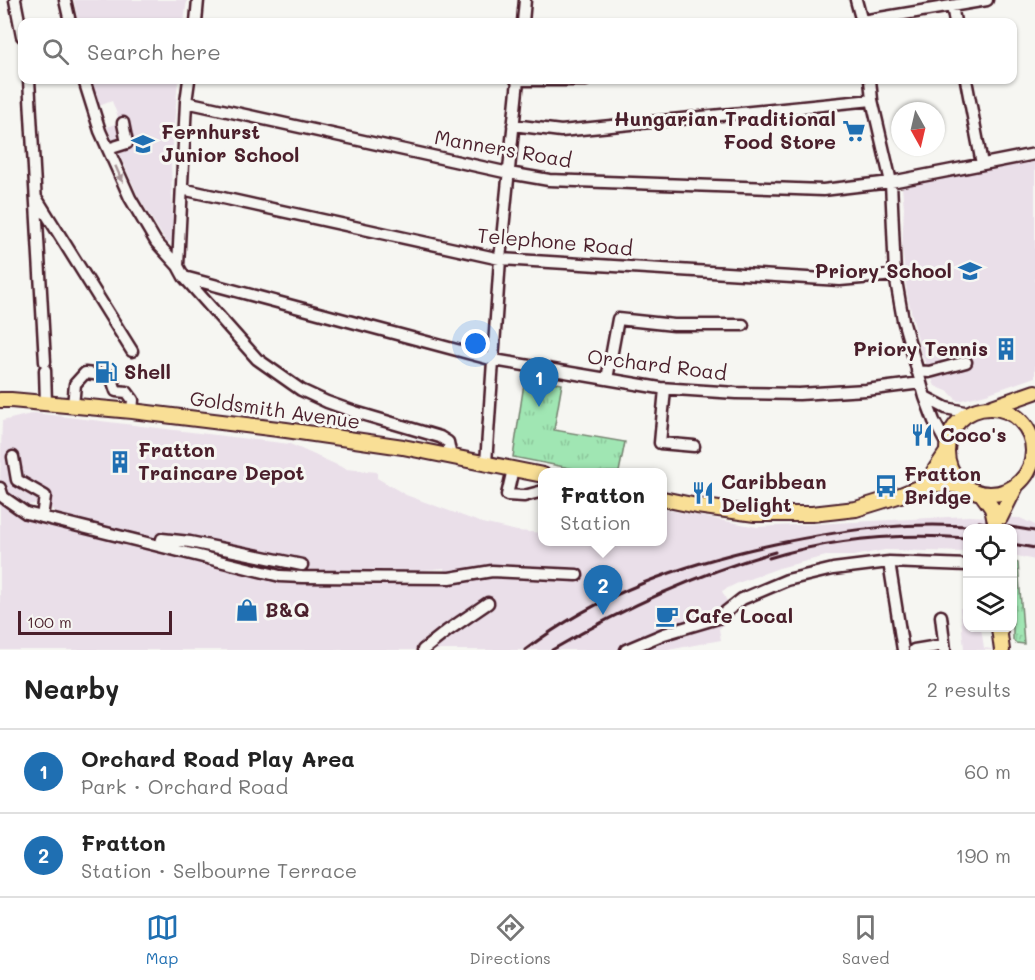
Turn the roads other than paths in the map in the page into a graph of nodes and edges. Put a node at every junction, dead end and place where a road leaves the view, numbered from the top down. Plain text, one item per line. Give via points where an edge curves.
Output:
1 (15, 0) edge
2 (65, 0) edge
3 (198, 0) edge
4 (525, 0) edge
5 (856, 0) edge
6 (987, 0) edge
7 (952, 6) junction
8 (18, 18) edge
9 (69, 18) edge
10 (196, 18) edge
11 (523, 18) edge
12 (861, 18) edge
13 (884, 18) edge
14 (954, 18) edge
15 (29, 84) edge
16 (85, 84) edge
17 (188, 84) edge
18 (517, 84) edge
19 (870, 84) edge
20 (967, 84) edge
21 (872, 100) junction
22 (186, 102) junction
23 (123, 123) dead end
24 (513, 125) junction
25 (108, 149) junction
26 (1033, 159) edge
27 (982, 164) junction
28 (509, 173) junction
29 (891, 182) junction
30 (182, 189) junction
31 (35, 196) junction
32 (500, 259) junction
33 (178, 266) junction
34 (895, 275) junction
35 (184, 277) junction
36 (743, 325) dead end
37 (132, 351) dead end
38 (494, 360) junction
39 (966, 362) dead end
40 (917, 371) junction
41 (607, 379) junction
42 (921, 383) junction
43 (665, 389) junction
44 (1035, 392) edge
45 (925, 397) junction
46 (0, 400) edge
47 (46, 403) junction
48 (73, 406) junction
49 (990, 408) junction
50 (132, 411) junction
51 (969, 413) junction
52 (406, 427) junction
53 (1034, 443) edge
54 (694, 446) dead end
55 (403, 447) junction
56 (947, 448) junction
57 (13, 457) dead end
58 (451, 457) junction
59 (486, 464) junction
60 (513, 469) junction
61 (538, 474) edge
62 (925, 485) junction
63 (1016, 486) junction
64 (966, 487) junction
65 (0, 488) edge
66 (538, 492) edge
67 (981, 493) junction
68 (667, 500) edge
69 (42, 517) junction
70 (996, 521) edge
71 (160, 546) junction
72 (889, 562) junction
73 (302, 565) dead end
74 (963, 565) edge
75 (577, 575) dead end
76 (488, 603) dead end
77 (941, 616) dead end
78 (1000, 632) edge
79 (945, 648) edge
80 (423, 650) edge
81 (626, 650) edge
82 (903, 650) edge
83 (914, 650) edge
84 (1002, 650) edge

1 - 8 street
2 - 9 street
3 - 10 street
4 - 11 street
5 - 12 street
6 - 7 street
7 - 13 street
7 - 14 street
15 - 31 street
16 - 25 street
17 - 22 street
18 - 24 street
19 - 21 street
20 - 27 street
21 - 24 street via 561,131
21 - 29 street
22 - 28 street, Manners Road
22 - 30 street
23 - 25 street via 127,143
24 - 28 street
25 -> 33 street via 156,242
26 - 27 street, Manners Road
27 - 29 street, Manners Road
28 - 29 street, Manners Road via 549,180 823,190
28 - 32 street
29 - 34 street
30 - 32 street, Telephone Road
30 - 33 street
31 - 37 street
31 - 47 street
32 - 34 street, Telephone Road via 840,280
32 - 38 street
33 - 35 street
34 - 40 street
35 - 38 street, Orchard Road
35 - 52 street via 257,358 301,390
36 - 41 street via 674,325 618,319
38 - 41 street, Orchard Road
38 - 59 street
39 - 40 street via 929,372
40 - 42 street
41 - 43 street, Orchard Road
42 - 43 street, Orchard Road via 799,394
42 - 45 street
43 - 54 street via 660,443
44 - 49 main road
45 - 51 street via 946,408
45 - 56 street
46 - 47 main road, Goldsmith Avenue
47 - 48 main road, Goldsmith Avenue
48 - 50 main road, Goldsmith Avenue
48 - 50 street via 75,384 85,373 111,376 117,391 127,392 133,400
49 - 51 main road
49 - 53 main road via 1013,414 1023,422
50 - 55 main road, Goldsmith Avenue
51 - 56 main road via 955,425
52 - 55 street
52 - 58 street via 440,436 448,442
53 - 63 main road via 1030,467
55 - 58 main road, Goldsmith Avenue
56 - 62 main road
56 - 64 main road via 950,468
57 - 69 street via 17,480 45,496
58 - 59 main road, Goldsmith Avenue
59 - 60 main road, Goldsmith Avenue
60 - 61 main road, Goldsmith Avenue
60 - 66 street via 507,495
62 - 64 main road
62 - 68 main road via 856,509 812,514 755,514
63 - 67 main road via 1005,492
63 - 70 main road
64 - 67 main road
65 - 69 street via 3,497 26,513
67 - 70 main road
69 - 71 street
71 - 73 street via 162,538
71 - 75 street via 280,576 450,578 492,571
72 - 74 street
72 - 81 street via 787,580 742,599 718,618
72 - 82 street
76 - 80 street
77 - 79 street
78 - 84 main road
79 - 83 street

